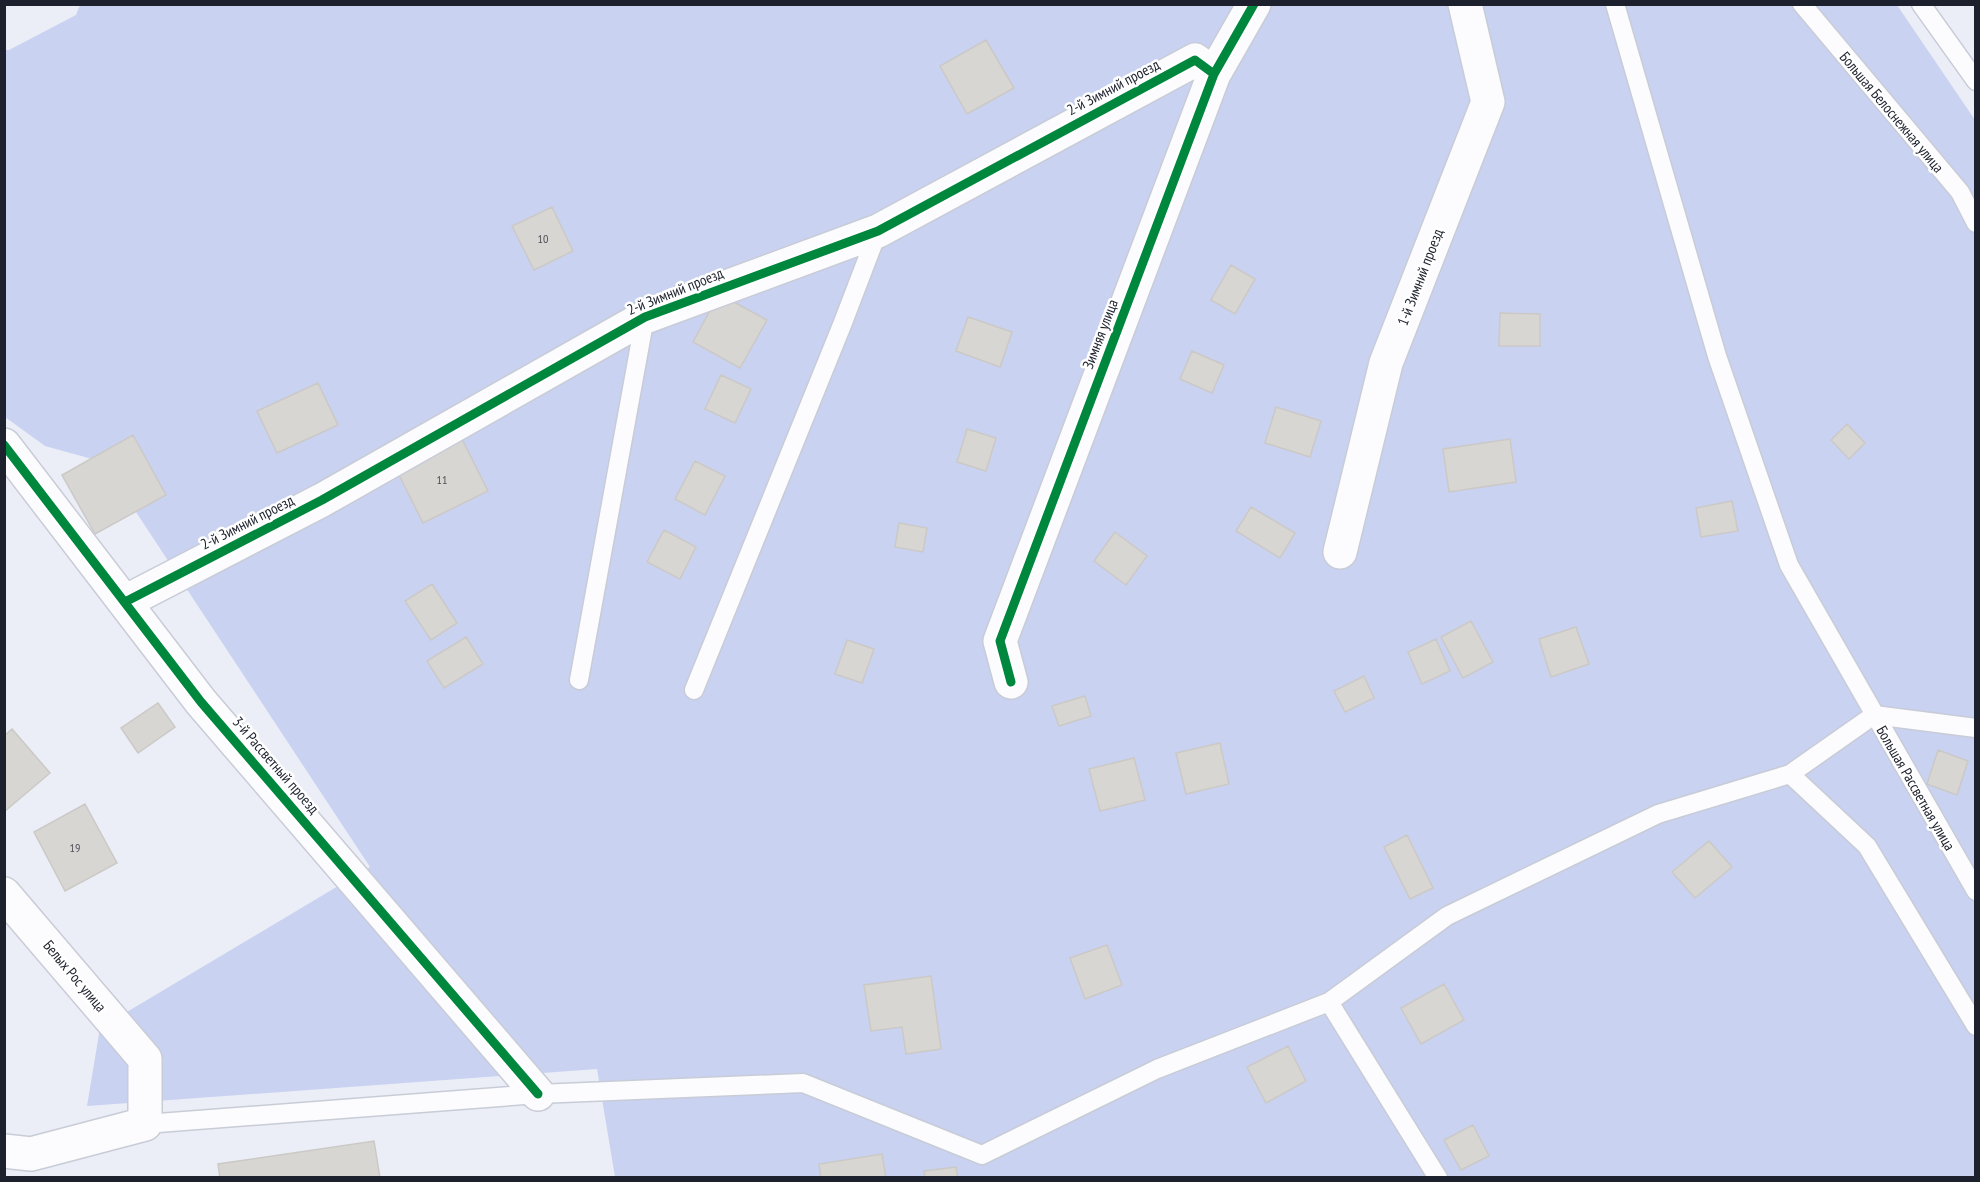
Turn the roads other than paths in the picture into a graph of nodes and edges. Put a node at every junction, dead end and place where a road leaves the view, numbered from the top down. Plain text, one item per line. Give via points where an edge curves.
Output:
1 (1254, 4) edge
2 (1465, 4) edge
3 (1615, 4) edge
4 (1802, 4) edge
5 (1921, 4) edge
6 (1214, 74) junction
7 (1976, 81) edge
8 (1976, 223) edge
9 (878, 231) junction
10 (645, 316) junction
11 (4, 445) edge
12 (1340, 552) dead end
13 (125, 602) junction
14 (579, 680) dead end
15 (1011, 682) dead end
16 (694, 690) dead end
17 (1874, 715) junction
18 (1976, 728) edge
19 (1790, 774) junction
20 (1976, 891) edge
21 (4, 894) edge
22 (1329, 1002) junction
23 (1976, 1026) edge
24 (538, 1094) junction
25 (145, 1124) junction
26 (4, 1151) edge
27 (1438, 1178) edge

1 - 6 street, Зимняя улица
2 - 12 street, 1-й Зимний проезд via 1488,102 1386,363
3 - 17 lane, Большая Рассветная улица via 1717,356 1789,565
4 - 8 lane, Большая Белоснежная улица via 1960,192
5 - 7 lane
6 - 9 street, 2-й Зимний проезд via 1195,60
6 - 15 street, Зимняя улица via 1000,641
9 - 10 street, 2-й Зимний проезд
9 - 16 lane
10 - 13 street, 2-й Зимний проезд via 322,500
10 - 14 lane
11 - 13 street, 3-й Рассветный проезд
13 - 24 street, 3-й Рассветный проезд via 201,702
17 - 18 lane
17 - 19 lane
17 - 20 lane, Большая Рассветная улица
19 - 22 lane via 1658,814 1447,916
19 - 23 lane via 1867,846
21 - 25 street, Белых Рос улица via 145,1059
22 - 24 lane via 1157,1069 982,1155 803,1083
22 - 27 lane
24 - 25 lane
25 - 26 street via 32,1154

